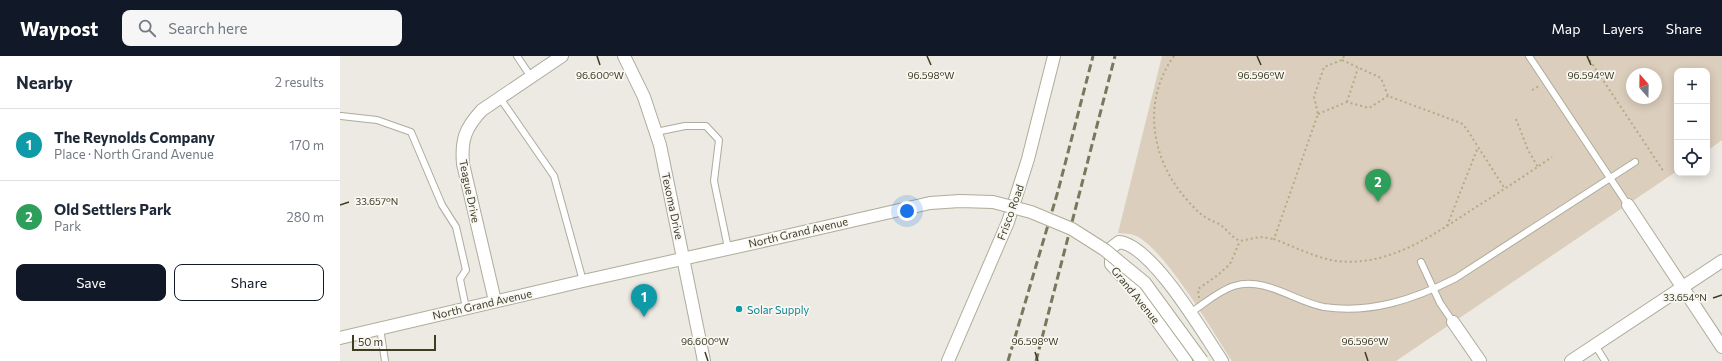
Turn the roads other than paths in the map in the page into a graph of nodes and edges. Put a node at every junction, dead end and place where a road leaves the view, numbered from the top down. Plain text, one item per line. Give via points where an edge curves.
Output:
1 (517, 56) edge
2 (562, 56) edge
3 (624, 56) edge
4 (1054, 56) edge
5 (1529, 56) edge
6 (531, 77) junction
7 (500, 98) junction
8 (341, 116) edge
9 (656, 132) junction
10 (1635, 162) dead end
11 (1610, 179) junction
12 (1628, 205) joint
13 (728, 248) junction
14 (684, 258) junction
15 (1722, 261) edge
16 (1422, 262) dead end
17 (583, 281) junction
18 (1682, 287) junction
19 (1434, 290) junction
20 (495, 301) junction
21 (466, 308) junction
22 (1190, 313) junction
23 (1453, 322) joint
24 (380, 328) junction
25 (340, 338) edge
26 (1595, 345) junction
27 (1722, 346) edge
28 (385, 361) edge
29 (704, 361) edge
30 (948, 361) edge
31 (1186, 361) edge
32 (1202, 361) edge
33 (1222, 361) edge
34 (1480, 361) edge
35 (1571, 361) edge
36 (1605, 361) edge

1 - 6 lane
2 - 6 street, Teague Drive
3 - 9 street, Texoma Drive via 644,97
4 - 30 street, Frisco Road via 1028,159 1008,222
5 - 11 lane
6 - 7 street, Teague Drive
7 - 17 lane via 554,176
7 - 20 street, Teague Drive via 473,119 465,132 461,147
8 - 21 lane via 377,120 411,132 442,205 456,227 466,270 460,280
9 - 13 lane via 685,126 706,126 719,140 714,181
9 - 14 street, Texoma Drive
10 - 11 lane
11 - 12 lane
11 - 19 lane
12 - 18 street
13 - 14 street, North Grand Avenue
13 - 32 street, North Grand Avenue, bridge via 930,203 993,202 1031,212 1072,229 1105,250 1145,283
14 - 17 street, North Grand Avenue
14 - 29 street, Texoma Drive
15 - 18 street
16 - 19 lane
17 - 20 street, North Grand Avenue
18 - 26 street
18 - 27 street
19 - 22 lane via 1379,306 1338,308 1323,306 1261,285 1250,284 1234,286
19 - 23 lane
20 - 21 street, North Grand Avenue
21 - 24 street, North Grand Avenue
22 - 31 street, Grand Avenue via 1159,270 1141,253 1126,242 1118,242 1111,248 1111,264 1153,313
22 - 33 street, Grand Avenue
23 - 34 street
24 - 25 street, North Grand Avenue
24 - 28 lane
26 - 35 street
26 - 36 lane

